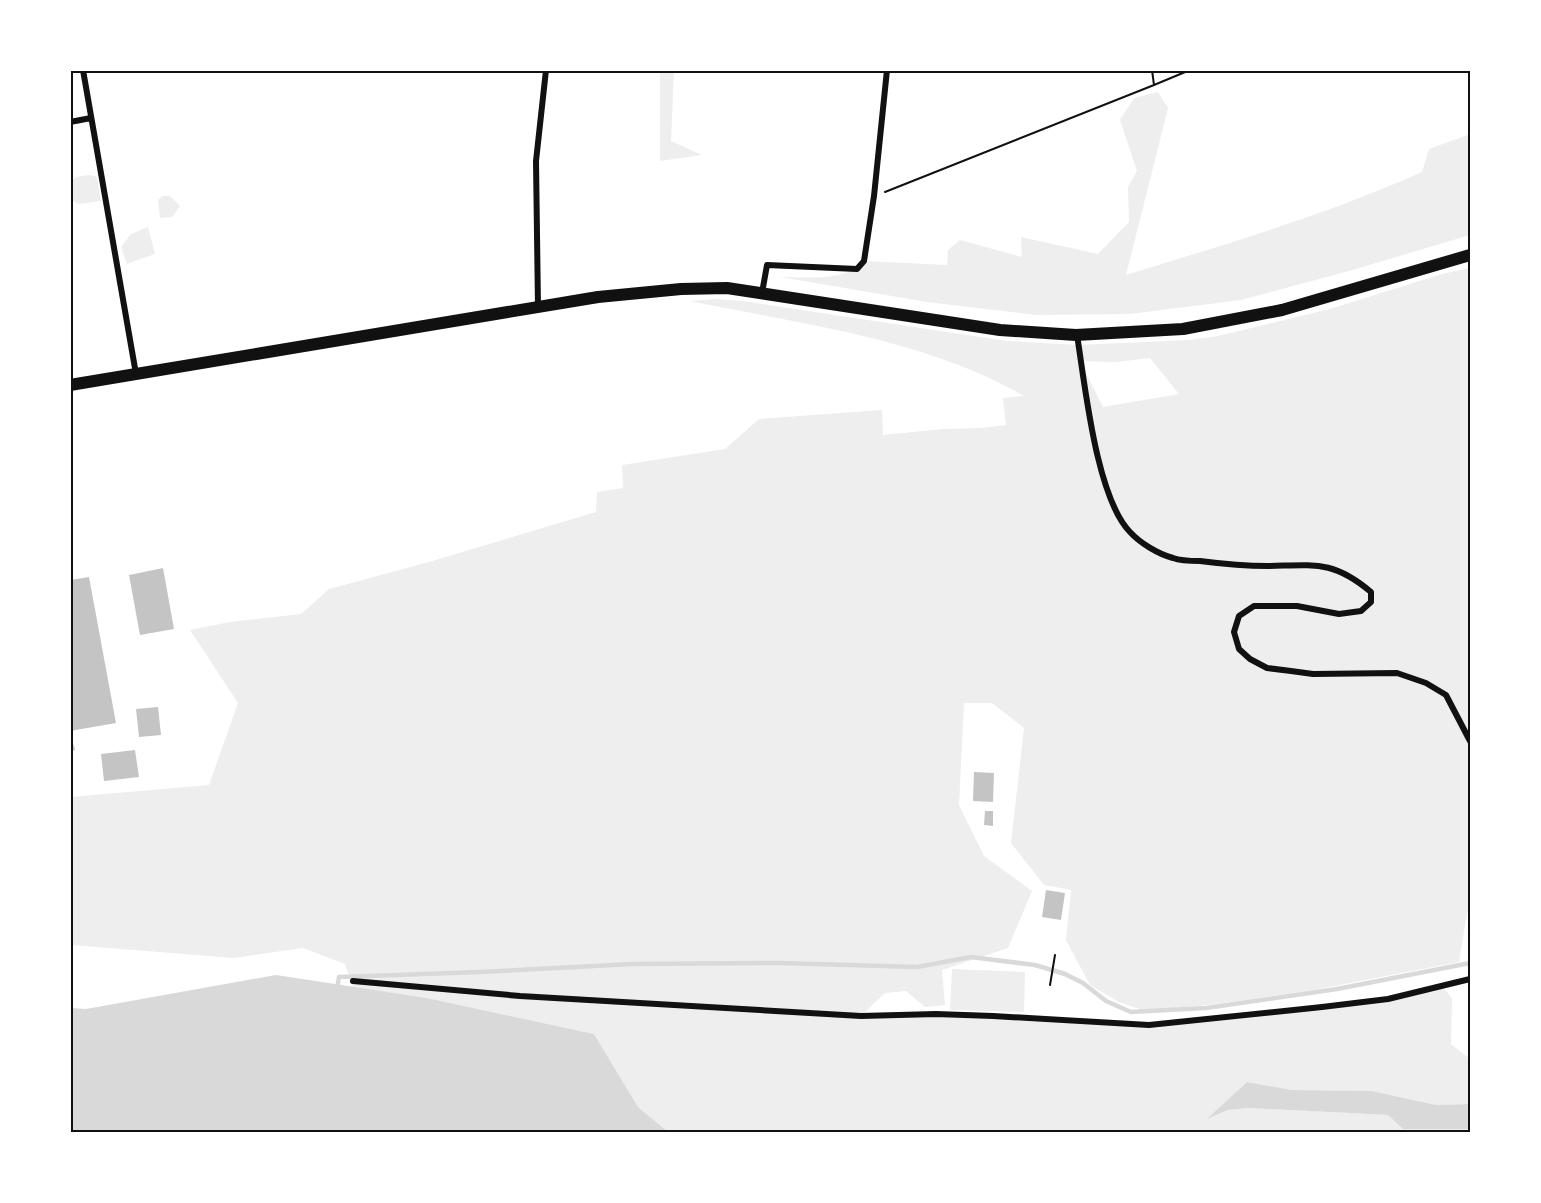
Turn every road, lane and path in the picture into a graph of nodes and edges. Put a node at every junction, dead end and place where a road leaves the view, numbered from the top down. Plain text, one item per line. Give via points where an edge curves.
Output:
1 (83, 70) edge
2 (546, 70) edge
3 (887, 70) edge
4 (1152, 70) edge
5 (1190, 70) edge
6 (1154, 85) junction
7 (91, 118) junction
8 (70, 122) edge
9 (874, 196) junction
10 (1470, 255) edge
11 (762, 292) junction
12 (537, 307) junction
13 (1077, 335) junction
14 (136, 374) junction
15 (70, 385) edge
16 (1470, 741) edge
17 (1055, 955) dead end
18 (1470, 979) edge
19 (353, 981) dead end
20 (1050, 985) dead end

1 - 7 street
2 - 12 street via 536,161
3 - 9 street
4 - 6 path
5 - 6 path
6 - 9 path
7 - 8 street
7 - 14 street
9 - 11 street via 864,261 857,269 767,265
10 - 13 main road via 1282,310 1183,329
11 - 12 main road via 681,289
11 - 13 main road via 1000,330
12 - 14 main road
13 - 16 street via 1085,398 1106,488 1130,533 1174,559 1248,566 1326,565 1371,592 1371,602 1361,611 1339,614 1297,606 1254,606 1239,616 1234,632 1239,649 1267,668 1313,674 1397,673 1426,682 1446,695
14 - 15 main road
17 - 20 path
18 - 19 street via 1388,999 1149,1025 993,1016 837,1015 520,996

